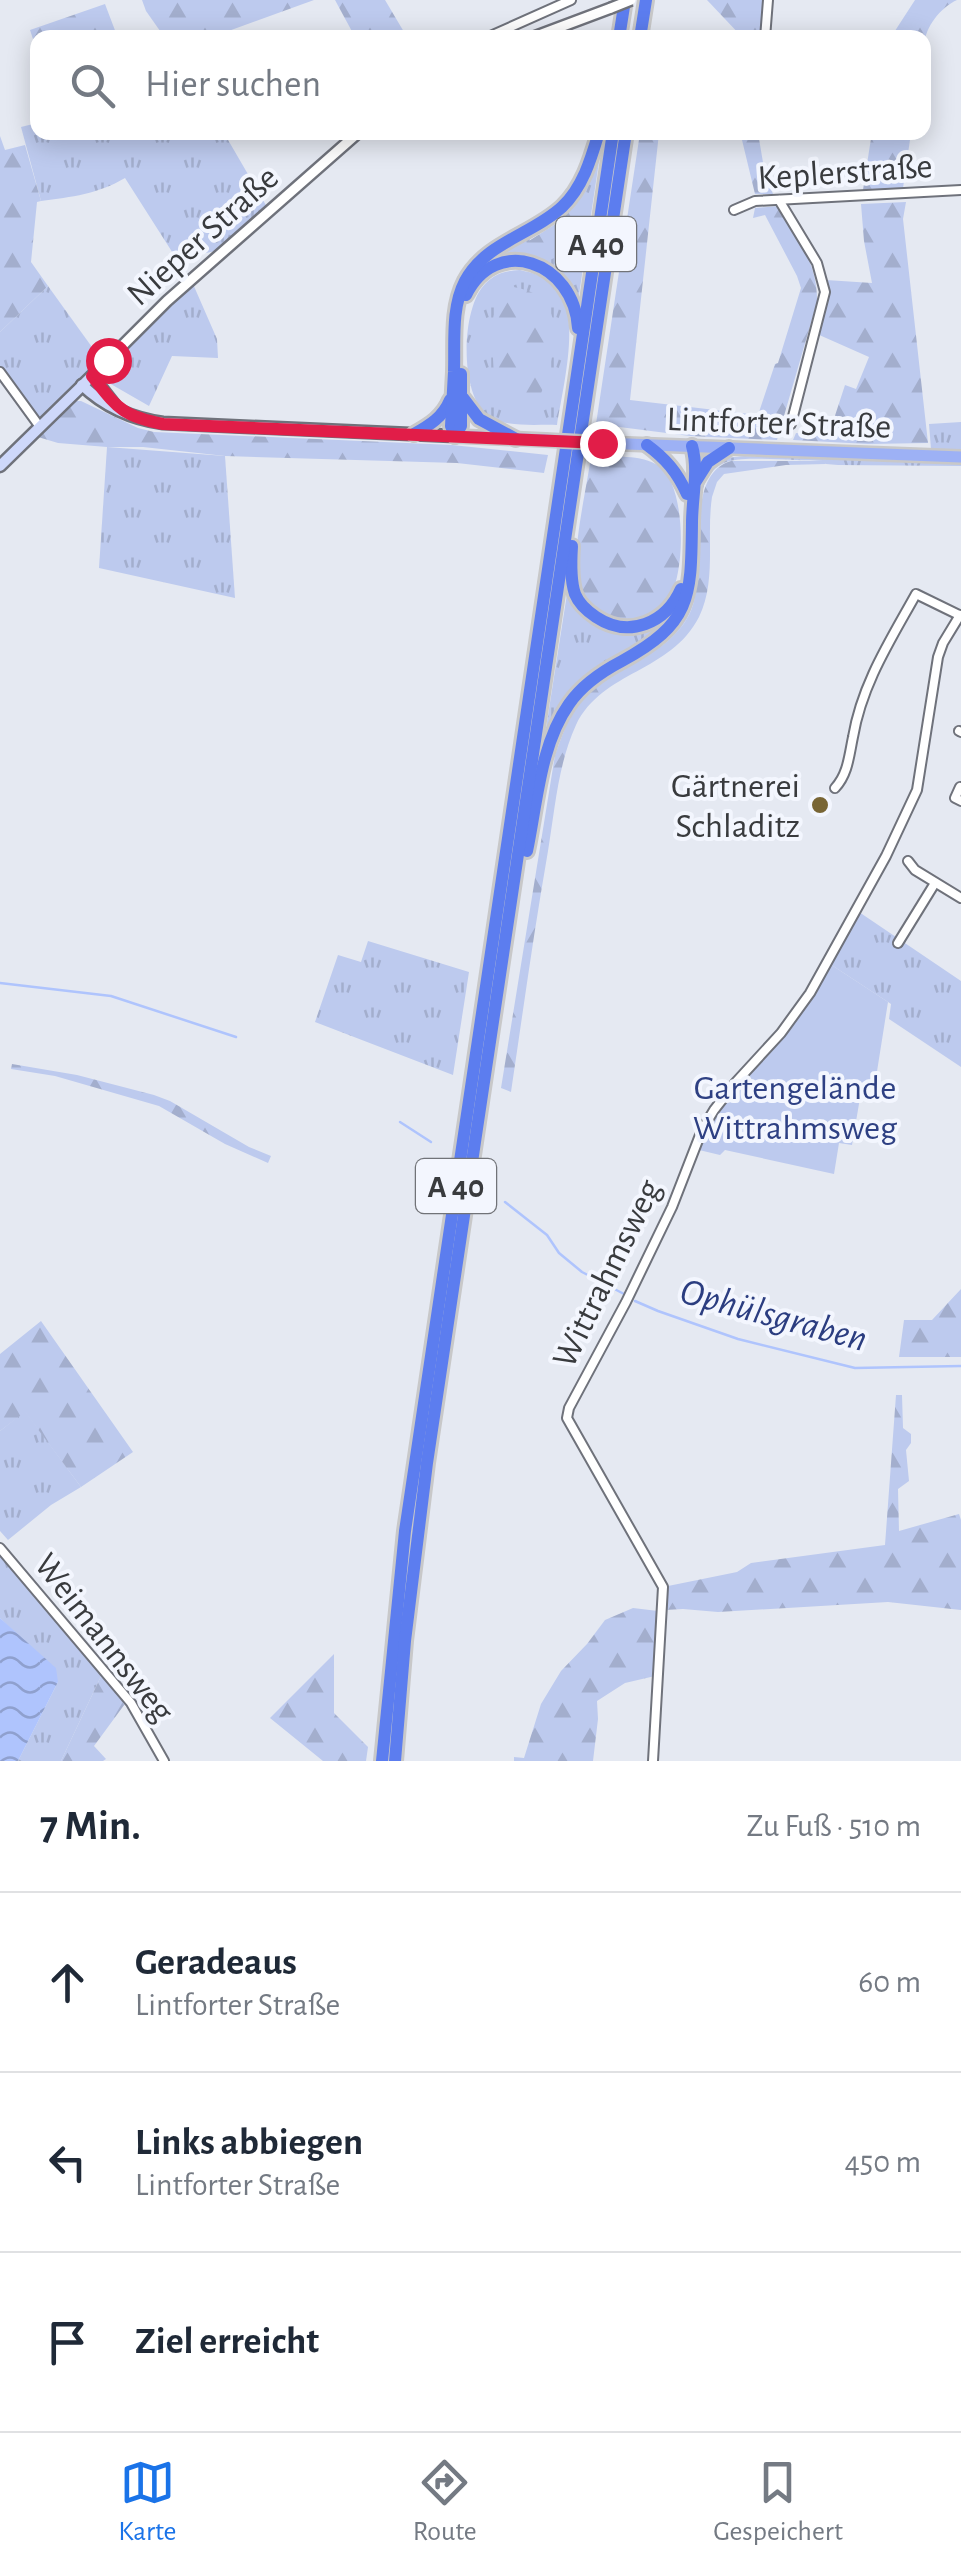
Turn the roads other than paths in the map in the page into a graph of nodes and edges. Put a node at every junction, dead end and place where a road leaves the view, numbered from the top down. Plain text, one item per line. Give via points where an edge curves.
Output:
1 (571, 0) edge
2 (630, 0) edge
3 (646, 0) edge
4 (768, 0) edge
5 (504, 30) edge
6 (552, 30) edge
7 (621, 30) edge
8 (628, 30) edge
9 (641, 30) edge
10 (766, 30) edge
11 (344, 140) edge
12 (597, 140) edge
13 (612, 140) edge
14 (625, 140) edge
15 (961, 190) edge
16 (779, 200) junction
17 (734, 210) dead end
18 (580, 355) junction
19 (0, 372) edge
20 (92, 376) junction
21 (82, 386) junction
22 (457, 394) junction
23 (118, 409) junction
24 (791, 424) dead end
25 (40, 427) junction
26 (414, 434) junction
27 (455, 436) junction
28 (516, 439) junction
29 (646, 445) junction
30 (692, 446) junction
31 (729, 448) junction
32 (961, 457) edge
33 (0, 466) edge
34 (575, 474) junction
35 (690, 493) junction
36 (960, 616) edge
37 (835, 788) dead end
38 (960, 788) edge
39 (961, 802) edge
40 (908, 861) dead end
41 (936, 883) junction
42 (961, 898) edge
43 (505, 941) junction
44 (898, 943) dead end
45 (0, 1548) edge
46 (164, 1761) edge
47 (382, 1761) edge
48 (395, 1761) edge
49 (653, 1761) edge

1 - 5 street
2 - 6 street, bridge
2 - 7 highway
2 - 8 highway
3 - 9 highway
4 - 10 street
11 - 20 street, Nieper Straße
12 - 22 highway via 563,206 488,253 464,284 456,319
13 - 18 highway, A 40
14 - 34 highway, A 40
15 - 16 street, Keplerstraße
16 - 17 street, Keplerstraße via 755,200
16 - 24 street via 817,263 825,292
18 - 22 highway via 578,314 561,280 528,262 497,266 468,290 463,304
18 - 47 highway, A 40 via 405,1532
19 - 25 street
20 - 21 main road, Nieper Straße
20 - 23 main road
21 - 23 main road, Lintforter Straße
21 - 25 main road, Nieper Straße
22 - 26 highway
22 - 27 highway via 462,426
22 - 28 highway via 479,419
23 - 26 main road, Lintforter Straße via 163,424
25 - 33 main road, Nieper Straße
26 - 27 main road, Lintforter Straße
27 - 28 main road, Lintforter Straße
28 - 29 main road, Lintforter Straße, bridge
29 - 30 main road, Lintforter Straße
29 - 35 highway via 678,472
30 - 31 main road, Lintforter Straße
30 - 35 highway
31 - 32 main road, Lintforter Straße
31 - 35 highway via 708,462
34 - 35 highway via 576,595 586,611 621,627 650,624 676,603 687,564
34 - 43 highway, A 40
35 - 43 highway via 692,564 682,610 650,646 606,670 569,704 551,740
36 - 37 street via 916,594 864,692 849,761
36 - 49 street, Wittrahmsweg via 938,658 917,790 886,856 803,1004 702,1130 672,1207 567,1418 663,1587
38 - 39 street via 955,798
40 - 41 street
41 - 42 street
41 - 44 street
43 - 48 highway, A 40 via 425,1480
45 - 46 street, Weimannsweg via 131,1703

